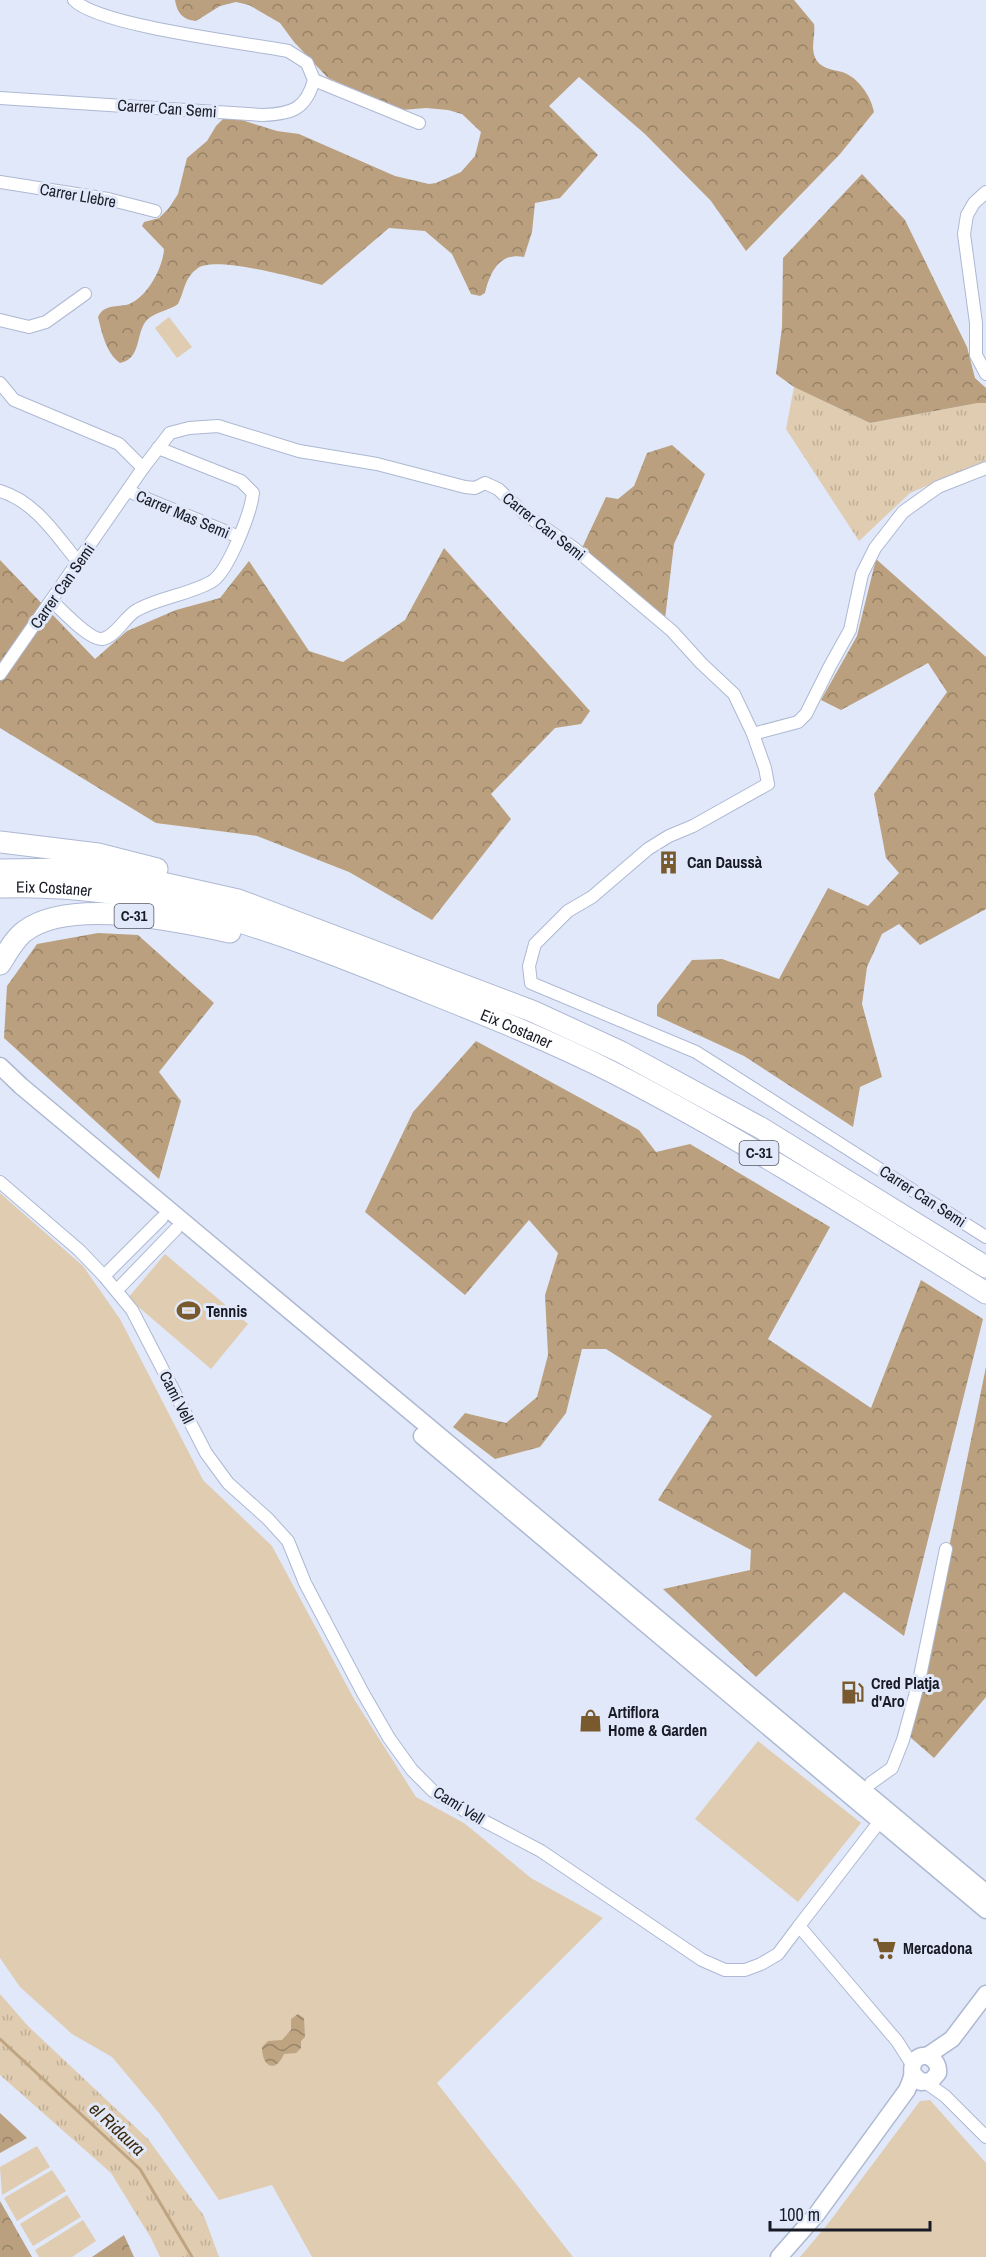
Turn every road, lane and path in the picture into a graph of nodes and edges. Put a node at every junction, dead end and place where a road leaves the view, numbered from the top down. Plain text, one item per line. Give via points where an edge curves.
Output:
1 (74, 0) edge
2 (314, 80) junction
3 (0, 98) edge
4 (419, 123) dead end
5 (0, 182) edge
6 (986, 192) edge
7 (155, 211) dead end
8 (85, 294) dead end
9 (0, 320) edge
10 (986, 374) edge
11 (0, 383) edge
12 (158, 448) junction
13 (143, 468) junction
14 (986, 468) edge
15 (0, 491) edge
16 (128, 491) junction
17 (238, 537) junction
18 (79, 563) junction
19 (52, 601) junction
20 (0, 674) edge
21 (753, 734) junction
22 (0, 842) edge
23 (0, 870) edge
24 (0, 887) edge
25 (238, 900) junction
26 (285, 937) junction
27 (0, 964) edge
28 (0, 1066) edge
29 (0, 1083) edge
30 (0, 1182) edge
31 (162, 1218) junction
32 (176, 1229) junction
33 (986, 1237) edge
34 (986, 1267) edge
35 (104, 1276) junction
36 (117, 1290) junction
37 (986, 1293) edge
38 (946, 1549) dead end
39 (871, 1783) dead end
40 (880, 1821) junction
41 (986, 1893) edge
42 (986, 1910) edge
43 (799, 1926) junction
44 (986, 1994) edge
45 (923, 2072) junction
46 (985, 2135) edge
47 (779, 2257) edge

1 - 2 street via 102,16 288,51 307,63
2 - 3 street, Carrer Can Semi via 309,97 295,110 280,115
2 - 4 street
5 - 7 street, Carrer Llebre via 108,199
6 - 10 street via 967,215 964,234 976,323 976,355
8 - 9 street via 46,322 29,327
11 - 13 street via 14,400 119,444
12 - 13 street, Carrer Can Semi
12 - 17 street, Carrer Mas Semi via 250,488 252,505
12 - 21 street, Carrer Can Semi via 171,432 218,426 299,451 377,464 465,487 485,483 498,489 672,631 734,694
13 - 16 street, Carrer Can Semi
14 - 21 street via 938,487 903,512 874,548 862,573 850,630 806,714 798,722
15 - 18 street via 15,496 39,514
16 - 17 street, Carrer Mas Semi
16 - 18 street, Carrer Can Semi
17 - 19 street, Carrer Mas Semi via 228,562 212,582 136,610 102,639 92,637
18 - 19 street, Carrer Can Semi
19 - 20 street, Carrer Can Semi
21 - 33 street, Carrer Can Semi via 768,784 648,849 592,897 568,911 535,944 529,966 531,983 696,1052
22 - 25 highway, C-31 via 62,848 145,865 226,891
23 - 25 highway, Eix Costaner / C-31 via 75,869 140,878
24 - 26 highway, Eix Costaner / C-31 via 72,887 127,894 222,916
25 - 34 highway, Eix Costaner / C-31 via 521,1007 621,1052 761,1128
26 - 27 highway, C-31 via 260,938 167,918 63,916 25,931
26 - 37 highway, Eix Costaner / C-31 via 475,1011 612,1072 750,1147
28 - 41 street
29 - 31 street
30 - 35 street, Camí Vell
31 - 32 street
31 - 35 street
32 - 36 street
32 - 40 street
35 - 36 street, Camí Vell
36 - 43 street, Camí Vell via 132,1310 206,1453 228,1483 288,1541 305,1583 363,1693 412,1770 433,1791 541,1851 693,1954 725,1970 745,1970 761,1964 778,1953
38 - 39 street via 903,1740 892,1768
40 - 42 street
40 - 43 street, Camí Vell
43 - 45 street
44 - 45 street
45 - 46 street
45 - 47 street via 816,2215

